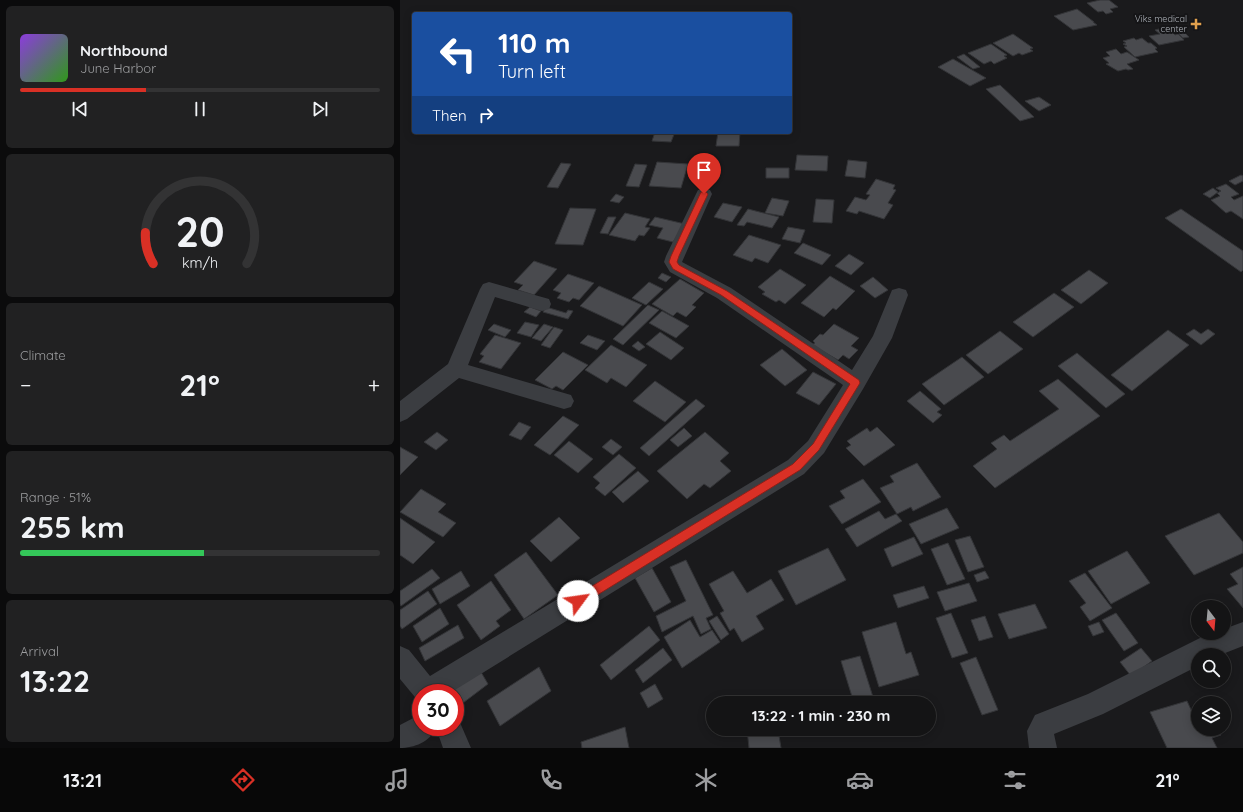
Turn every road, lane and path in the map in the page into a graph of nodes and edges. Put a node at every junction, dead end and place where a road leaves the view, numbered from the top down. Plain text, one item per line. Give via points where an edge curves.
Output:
1 (704, 194) dead end
2 (900, 294) dead end
3 (542, 304) dead end
4 (456, 369) junction
5 (856, 383) junction
6 (564, 401) dead end
7 (400, 413) edge
8 (1243, 634) edge
9 (400, 659) edge
10 (421, 684) edge
11 (443, 684) edge
12 (412, 733) edge
13 (452, 736) edge
14 (400, 739) edge
15 (457, 748) edge
16 (1043, 748) edge

1 - 5 street via 675,256 673,262 676,267 724,293
2 - 5 street via 882,338
3 - 4 street via 489,289
4 - 6 street
4 - 7 street
5 - 11 street via 816,447 796,467
8 - 16 street via 1211,646 1094,705 1044,724 1040,731
9 - 10 street
12 - 14 street
13 - 15 street

